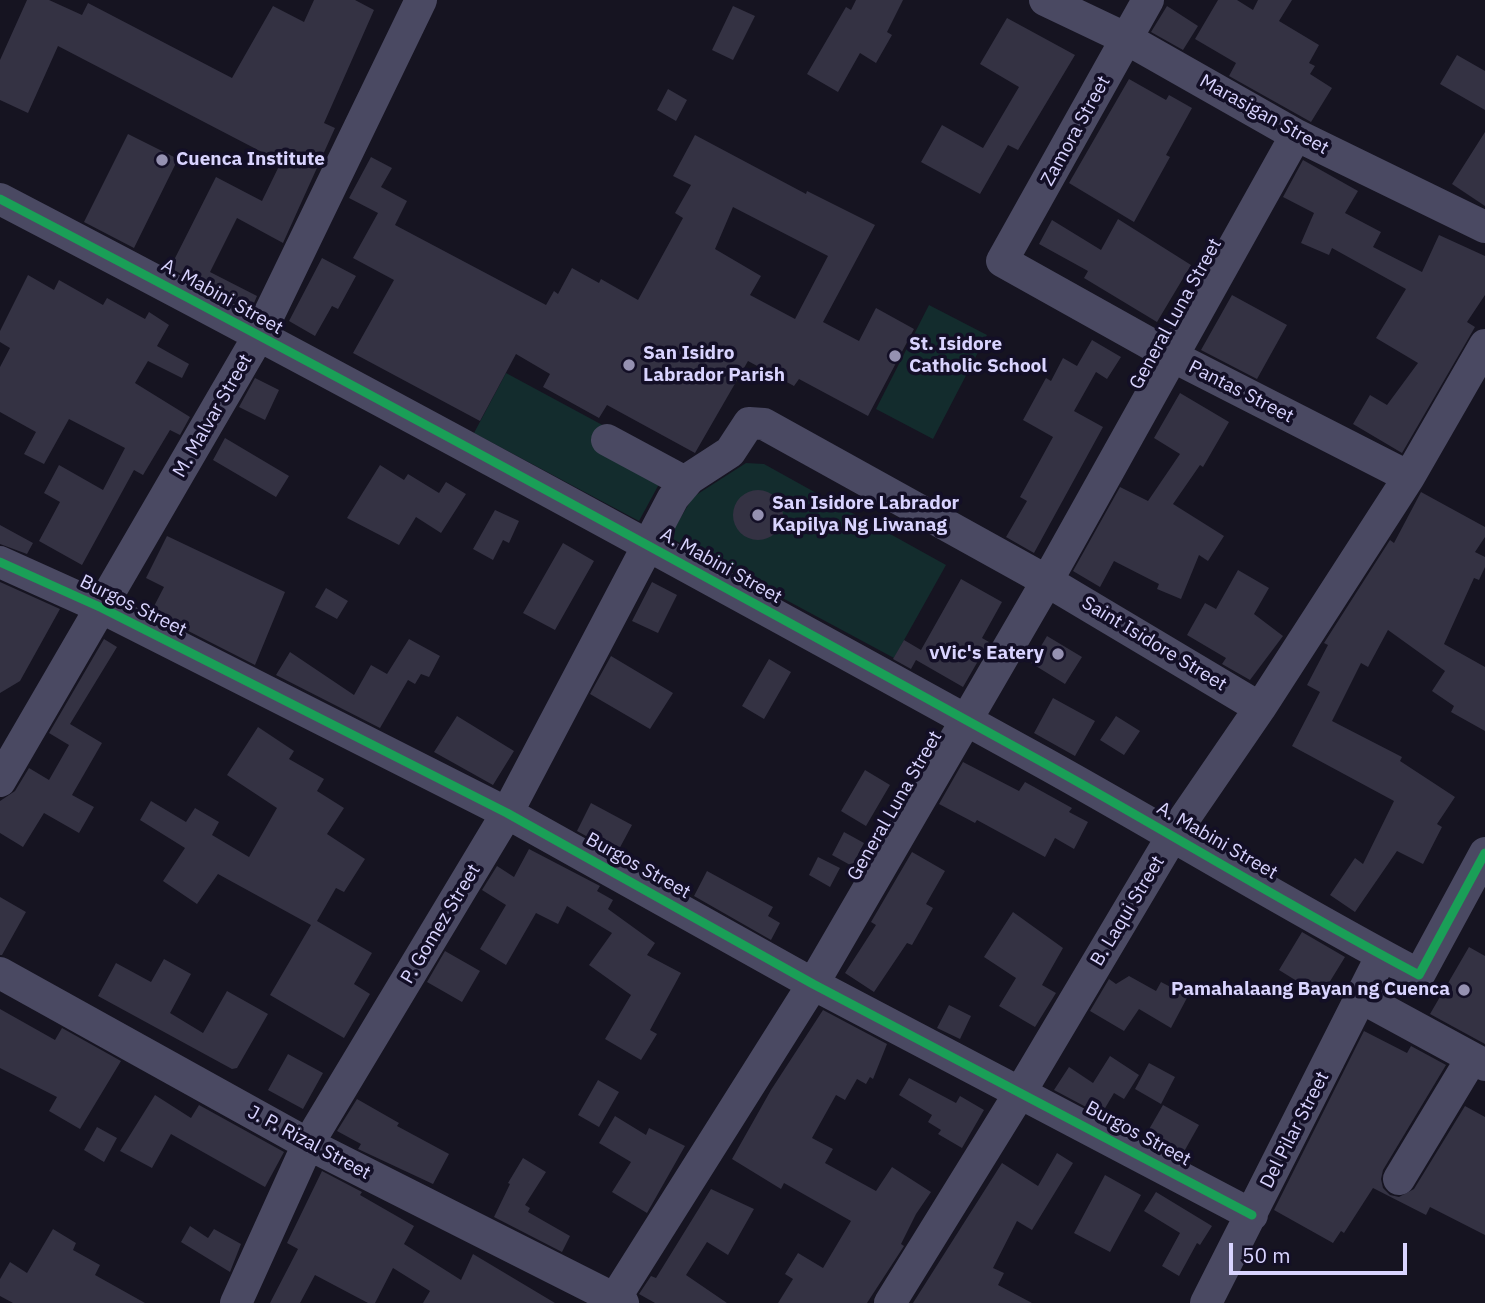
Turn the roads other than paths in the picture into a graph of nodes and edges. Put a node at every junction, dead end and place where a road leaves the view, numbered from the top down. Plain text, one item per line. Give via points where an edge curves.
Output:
1 (421, 0) edge
2 (1045, 0) edge
3 (1149, 0) edge
4 (1127, 39) junction
5 (1296, 135) junction
6 (0, 199) edge
7 (1485, 227) edge
8 (1002, 261) joint
9 (258, 337) junction
10 (1485, 345) edge
11 (1172, 356) junction
12 (607, 440) dead end
13 (1409, 477) junction
14 (685, 482) junction
15 (648, 546) junction
16 (0, 562) edge
17 (1047, 581) junction
18 (102, 608) junction
19 (1260, 708) junction
20 (965, 720) junction
21 (0, 781) edge
22 (507, 813) junction
23 (1173, 835) junction
24 (1485, 853) edge
25 (1382, 956) junction
26 (0, 973) edge
27 (813, 984) junction
28 (1360, 997) junction
29 (1479, 1061) edge
30 (1021, 1091) junction
31 (308, 1144) junction
32 (1399, 1179) dead end
33 (1252, 1215) junction
34 (617, 1302) edge
35 (236, 1303) edge
36 (890, 1303) edge
37 (1206, 1303) edge

1 - 9 street, M. Malvar Street
2 - 4 street, Marasigan Street
3 - 4 street, Zamora Street
4 - 5 street, Marasigan Street
4 - 8 street, Zamora Street
5 - 7 street, Marasigan Street
5 - 11 street, General Luna Street
6 - 9 street, A. Mabini Street
8 - 11 street, Pantas Street
9 - 15 street, A. Mabini Street
9 - 18 street, M. Malvar Street
10 - 13 street, B. Laqui Street
11 - 13 street, Pantas Street
11 - 17 street, General Luna Street
12 - 14 street
13 - 19 street, B. Laqui Street
14 - 15 street, P. Gomez Street
14 - 17 street, Saint Isidore Street via 720,461 749,423 758,421
15 - 20 street, A. Mabini Street
15 - 22 street, P. Gomez Street
16 - 18 street, Burgos Street
17 - 19 street, Saint Isidore Street
17 - 20 street, General Luna Street
18 - 21 street, M. Malvar Street
18 - 22 street, Burgos Street
19 - 23 street, B. Laqui Street
20 - 23 street, A. Mabini Street
20 - 27 street, General Luna Street
22 - 27 street, Burgos Street
22 - 31 street, P. Gomez Street
23 - 25 street, A. Mabini Street
23 - 30 street, B. Laqui Street
24 - 25 street, A. Mabini Street via 1419,975
25 - 28 street, Del Pilar Street
26 - 31 street, J. P. Rizal Street
27 - 30 street, Burgos Street
27 - 34 street, General Luna Street
28 - 29 street
28 - 33 street, Del Pilar Street
29 - 32 street
30 - 33 street, Burgos Street
30 - 36 street, B. Laqui Street
31 - 34 street, J. P. Rizal Street
31 - 35 street, P. Gomez Street
33 - 37 street, Del Pilar Street

